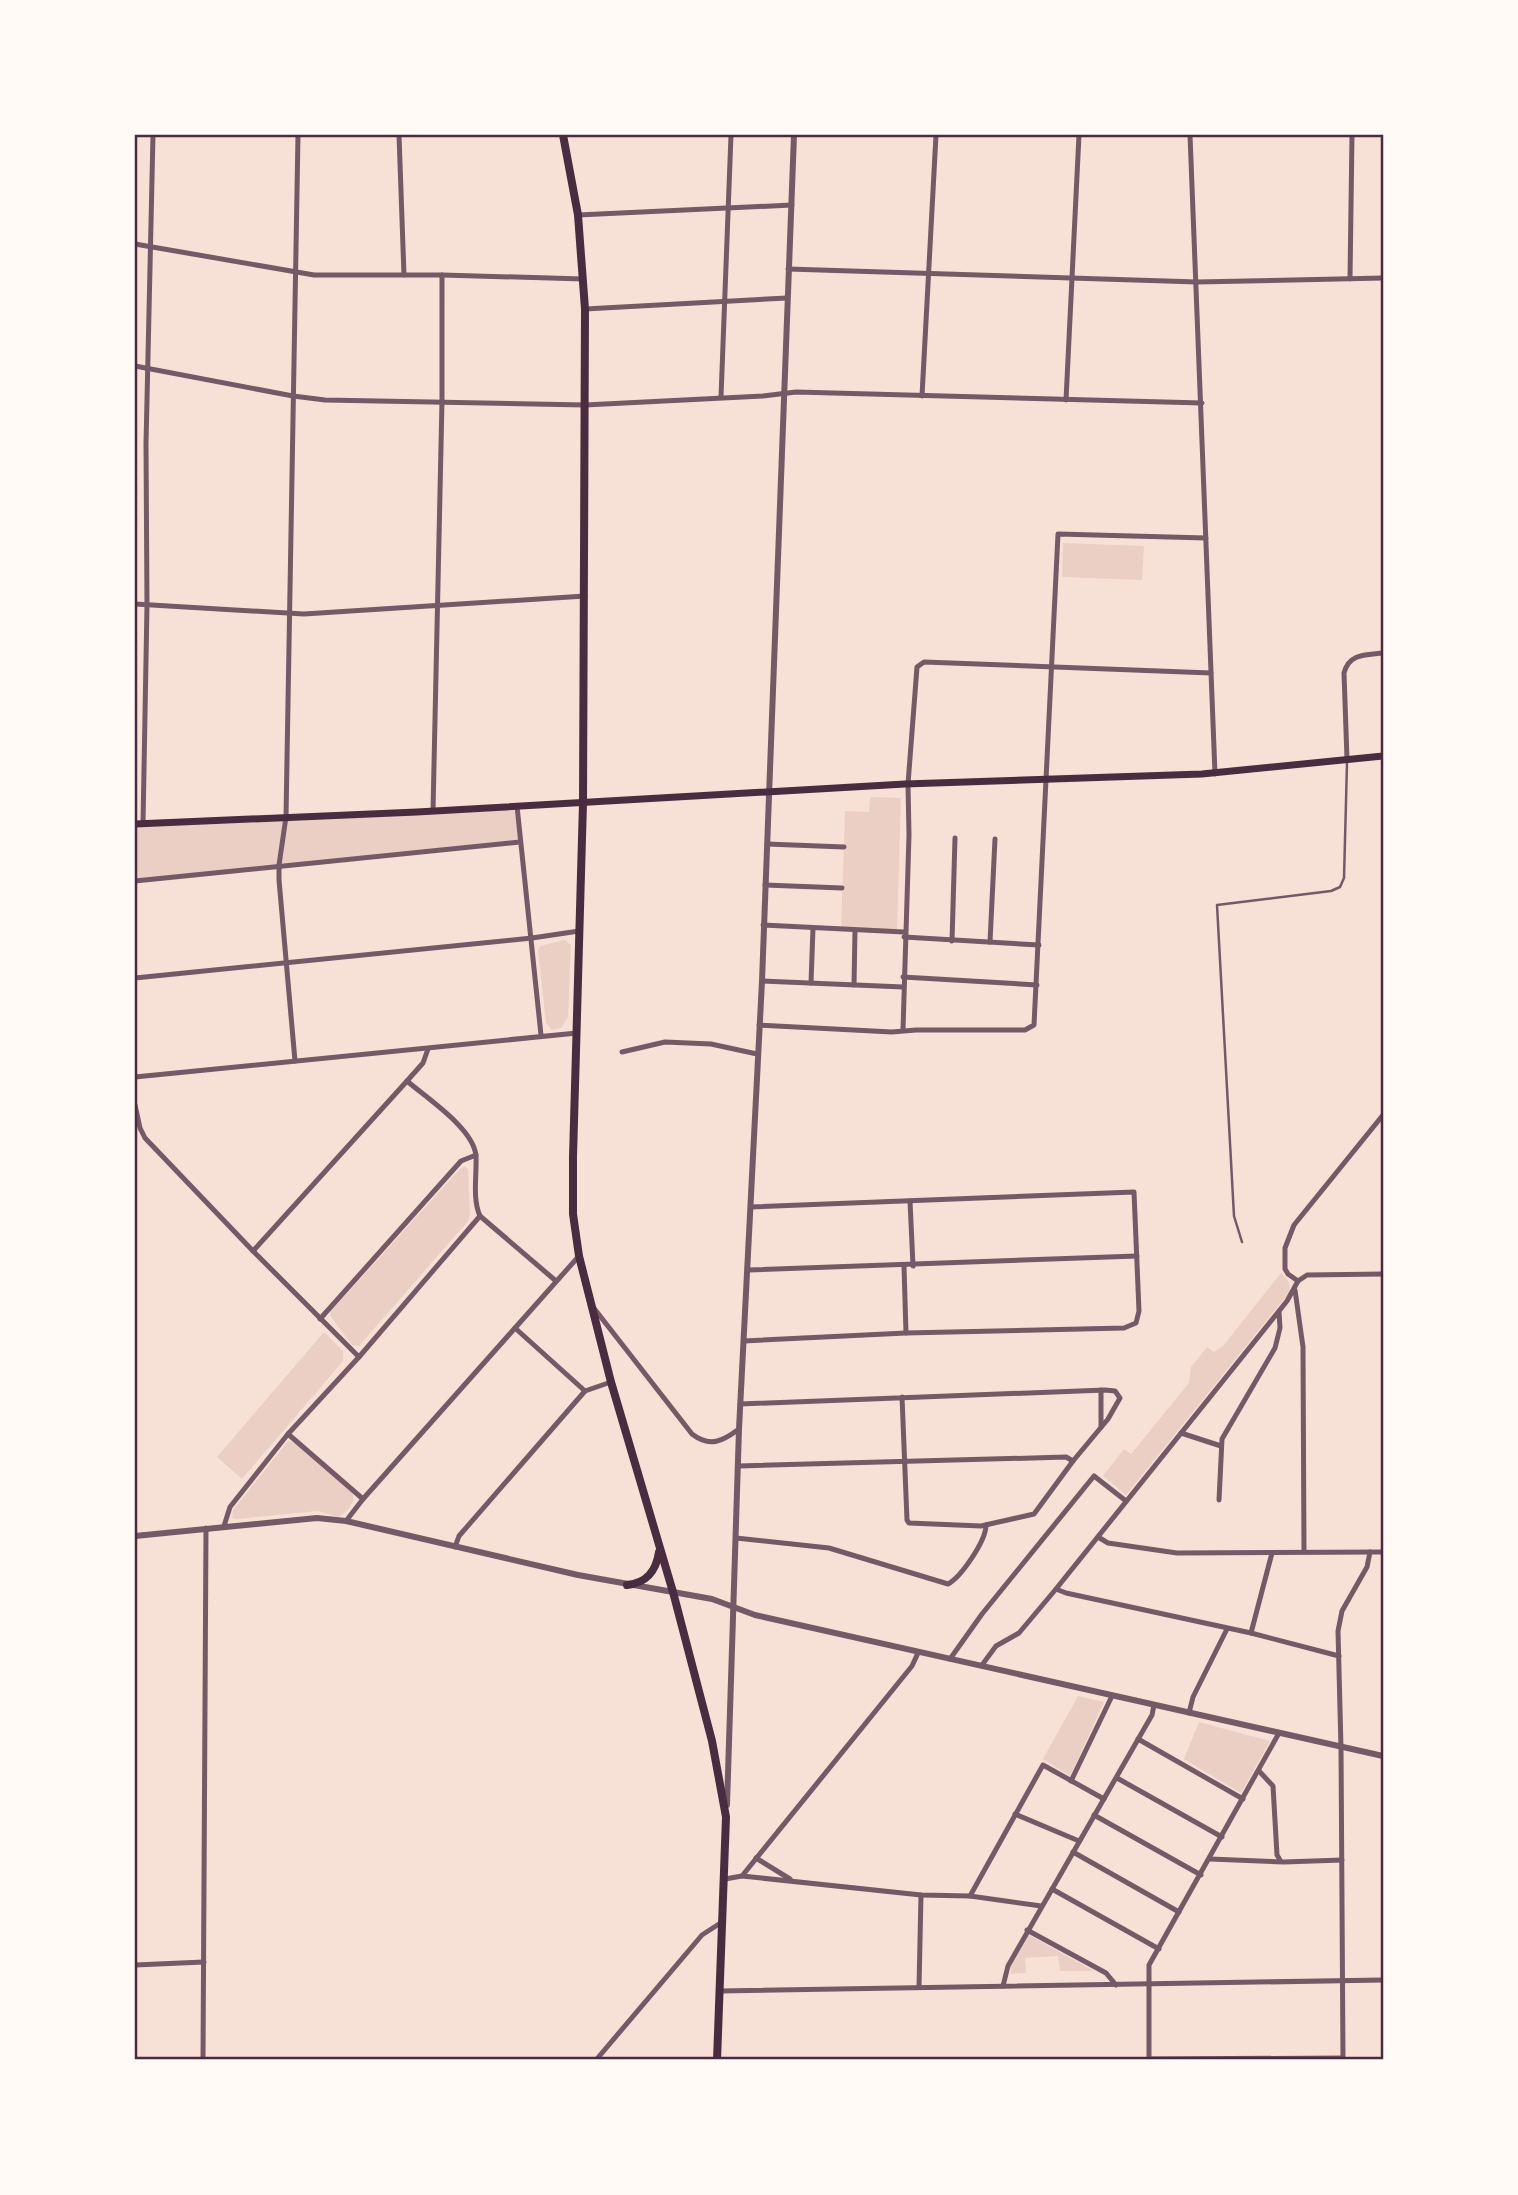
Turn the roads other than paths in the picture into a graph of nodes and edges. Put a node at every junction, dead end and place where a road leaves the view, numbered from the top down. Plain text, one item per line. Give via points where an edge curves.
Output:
1 (153, 135) edge
2 (298, 135) edge
3 (399, 135) edge
4 (563, 135) edge
5 (731, 135) edge
6 (794, 135) edge
7 (936, 135) edge
8 (1079, 135) edge
9 (1190, 135) edge
10 (1352, 135) edge
11 (792, 205) junction
12 (729, 208) junction
13 (578, 215) junction
14 (135, 244) edge
15 (152, 247) junction
16 (788, 269) junction
17 (296, 273) junction
18 (929, 274) junction
19 (404, 275) junction
20 (442, 275) junction
21 (1071, 278) junction
22 (1383, 278) edge
23 (583, 279) junction
24 (1350, 279) junction
25 (1197, 282) junction
26 (787, 298) junction
27 (725, 302) junction
28 (585, 309) junction
29 (135, 366) edge
30 (149, 369) junction
31 (784, 394) junction
32 (293, 396) junction
33 (922, 396) junction
34 (721, 397) junction
35 (1066, 400) junction
36 (442, 401) junction
37 (1202, 403) junction
38 (585, 405) junction
39 (1206, 538) junction
40 (585, 596) junction
41 (135, 604) edge
42 (147, 605) junction
43 (438, 605) junction
44 (290, 614) junction
45 (1383, 653) edge
46 (1051, 667) junction
47 (1210, 673) junction
48 (1383, 755) edge
49 (1347, 760) junction
50 (1215, 774) junction
51 (1047, 780) junction
52 (908, 784) junction
53 (769, 791) junction
54 (583, 803) junction
55 (517, 806) junction
56 (433, 811) junction
57 (286, 817) junction
58 (139, 824) edge
59 (955, 838) dead end
60 (995, 839) dead end
61 (520, 842) junction
62 (767, 844) junction
63 (844, 847) dead end
64 (279, 865) junction
65 (135, 881) edge
66 (765, 885) junction
67 (842, 888) dead end
68 (763, 925) junction
69 (813, 928) junction
70 (855, 930) junction
71 (579, 931) junction
72 (904, 934) junction
73 (532, 938) junction
74 (952, 941) junction
75 (990, 942) junction
76 (1039, 945) junction
77 (286, 964) junction
78 (903, 976) junction
79 (135, 978) edge
80 (762, 981) junction
81 (811, 983) junction
82 (854, 985) junction
83 (1037, 985) junction
84 (902, 987) junction
85 (759, 1025) junction
86 (902, 1031) junction
87 (577, 1033) junction
88 (541, 1035) junction
89 (428, 1049) junction
90 (622, 1052) dead end
91 (757, 1054) junction
92 (295, 1061) junction
93 (135, 1077) edge
94 (407, 1081) junction
95 (135, 1105) edge
96 (1383, 1115) edge
97 (476, 1155) junction
98 (910, 1201) junction
99 (751, 1207) junction
100 (480, 1216) junction
101 (1242, 1242) dead end
102 (253, 1251) junction
103 (579, 1256) junction
104 (1137, 1256) junction
105 (904, 1266) junction
106 (913, 1266) junction
107 (748, 1270) junction
108 (1383, 1274) edge
109 (556, 1281) junction
110 (1298, 1281) junction
111 (1295, 1289) junction
112 (591, 1305) junction
113 (1279, 1312) junction
114 (320, 1319) junction
115 (515, 1328) junction
116 (906, 1333) junction
117 (744, 1341) junction
118 (359, 1357) junction
119 (611, 1382) junction
120 (1101, 1390) junction
121 (585, 1391) junction
122 (902, 1397) junction
123 (740, 1404) junction
124 (1101, 1427) junction
125 (739, 1429) junction
126 (1181, 1433) junction
127 (288, 1434) junction
128 (1221, 1446) junction
129 (1073, 1461) junction
130 (904, 1462) junction
131 (739, 1465) junction
132 (363, 1499) junction
133 (1219, 1500) dead end
134 (1126, 1501) junction
135 (346, 1521) junction
136 (986, 1525) junction
137 (224, 1526) junction
138 (206, 1528) junction
139 (135, 1536) edge
140 (1098, 1537) junction
141 (736, 1538) junction
142 (455, 1548) junction
143 (660, 1549) junction
144 (1304, 1552) junction
145 (1370, 1552) junction
146 (1383, 1552) edge
147 (1272, 1553) junction
148 (627, 1585) junction
149 (1056, 1589) junction
150 (673, 1592) junction
151 (733, 1606) junction
152 (1227, 1629) junction
153 (1251, 1633) junction
154 (918, 1653) junction
155 (1339, 1656) junction
156 (950, 1659) junction
157 (982, 1665) junction
158 (1112, 1696) junction
159 (1154, 1706) junction
160 (1189, 1713) junction
161 (1279, 1733) junction
162 (1139, 1739) junction
163 (1341, 1748) junction
164 (1383, 1756) edge
165 (1259, 1771) junction
166 (1117, 1778) junction
167 (1072, 1781) junction
168 (1104, 1799) junction
169 (1243, 1799) junction
170 (1015, 1814) junction
171 (1094, 1815) junction
172 (726, 1817) junction
173 (1222, 1837) junction
174 (1079, 1842) junction
175 (1073, 1852) junction
176 (756, 1858) junction
177 (1210, 1859) junction
178 (1280, 1860) junction
179 (1342, 1860) junction
180 (1201, 1875) junction
181 (742, 1876) junction
182 (725, 1879) junction
183 (793, 1880) junction
184 (1052, 1889) junction
185 (921, 1895) junction
186 (970, 1896) junction
187 (1041, 1906) junction
188 (1180, 1912) junction
189 (722, 1922) junction
190 (1027, 1930) junction
191 (1159, 1949) junction
192 (204, 1962) junction
193 (135, 1965) edge
194 (1383, 1980) edge
195 (1342, 1981) junction
196 (1116, 1985) junction
197 (1148, 1985) junction
198 (1003, 1986) junction
199 (919, 1987) junction
200 (720, 1991) junction
201 (1149, 2059) edge
202 (1343, 2059) edge
203 (203, 2060) edge
204 (596, 2060) edge
205 (717, 2060) edge

1 - 15 street
2 - 17 street
3 - 19 street
4 - 13 main road
5 - 12 street
6 - 11 street
7 - 18 street
8 - 21 street
9 - 25 street
10 - 24 street
11 - 12 street
11 - 16 street
12 - 13 street
12 - 27 street
13 - 23 main road
14 - 15 street
15 - 17 street
15 - 30 street
16 - 18 street
16 - 26 street
17 - 19 street
17 - 32 street
18 - 21 street
18 - 33 street
19 - 20 street
20 - 23 street
20 - 36 street
21 - 25 street
21 - 35 street
22 - 24 street
23 - 28 main road
24 - 25 street
25 - 37 street
26 - 27 street
26 - 31 street
27 - 28 street
27 - 34 street
28 - 38 main road
29 - 30 street
30 - 32 street
30 - 42 street
31 - 33 street
31 - 34 street
31 - 53 street
32 - 36 street
32 - 44 street
33 - 35 street
34 - 38 street
35 - 37 street
36 - 38 street
36 - 43 street
37 - 39 street
38 - 40 main road
39 - 46 street via 1058,534
39 - 47 street
40 - 43 street
40 - 54 main road
41 - 42 street
42 - 44 street
42 - 58 street
43 - 44 street
43 - 56 street
44 - 57 street
45 - 49 street via 1356,656 1346,664
46 - 47 street
46 - 51 street
46 - 52 street via 919,664
47 - 50 street
48 - 49 main road
49 - 50 main road
49 - 101 lane via 1345,878 1336,890 1217,905 1234,1216
50 - 51 main road
51 - 52 main road
51 - 76 street
52 - 53 main road
52 - 72 street
53 - 54 main road
53 - 62 street
54 - 55 main road
54 - 71 main road
55 - 56 main road
55 - 61 street
56 - 57 main road
57 - 58 main road
57 - 64 street
59 - 74 street
60 - 75 street
61 - 64 street
61 - 73 street
62 - 63 street
62 - 66 street
64 - 65 street
64 - 77 street
66 - 67 street
66 - 68 street
68 - 69 street
68 - 80 street
69 - 70 street
69 - 81 street
70 - 72 street
70 - 82 street
71 - 73 street
71 - 87 main road
72 - 74 street
72 - 78 street
73 - 77 street
73 - 88 street
74 - 75 street
75 - 76 street
76 - 83 street
77 - 79 street
77 - 92 street
78 - 83 street
78 - 84 street
80 - 81 street
80 - 85 street
81 - 82 street
82 - 84 street
83 - 86 street via 1035,1021 1030,1028
84 - 86 street
85 - 86 street
85 - 91 street
87 - 88 street
87 - 103 main road via 572,1192
88 - 89 street
89 - 92 street
89 - 94 street via 423,1063
90 - 91 street via 665,1042 719,1045
91 - 99 street
92 - 93 street
94 - 97 street via 467,1134
94 - 102 street
95 - 102 street via 145,1138
96 - 110 street via 1294,1225 1284,1256 1288,1274
97 - 100 street
97 - 114 street via 461,1161
98 - 99 street
98 - 104 street via 1135,1192
98 - 106 street
99 - 107 street
100 - 109 street
100 - 118 street
102 - 114 street
103 - 109 street
103 - 112 main road
104 - 106 street
104 - 116 street via 1139,1311 1136,1323 1124,1328
105 - 106 street
105 - 107 street
105 - 116 street
107 - 117 street
108 - 110 street via 1315,1275
109 - 115 street
110 - 111 street
111 - 113 street
111 - 144 street via 1303,1347
112 - 119 main road
112 - 125 street via 692,1434 712,1443
113 - 126 street
113 - 128 street via 1275,1348
114 - 118 street
115 - 121 street
115 - 132 street
116 - 117 street
117 - 123 street
118 - 127 street
119 - 121 street
119 - 143 main road
120 - 122 street
120 - 124 street
120 - 124 street via 1115,1391 1120,1398
121 - 142 street via 459,1536
122 - 123 street
122 - 130 street
123 - 125 street
124 - 129 street
125 - 131 street
126 - 128 street
126 - 134 street
127 - 132 street
127 - 137 street via 230,1507
128 - 133 street
129 - 130 street via 1066,1457
129 - 136 street via 1038,1511
130 - 131 street
130 - 136 street via 909,1523
131 - 141 street
132 - 135 street
134 - 140 street
134 - 156 street via 1094,1476
135 - 137 street via 317,1518
135 - 142 street
136 - 141 street via 984,1538 948,1584 829,1548
137 - 138 street
138 - 139 street
138 - 192 street
140 - 147 street via 1108,1543 1177,1553
140 - 149 street
141 - 151 street
142 - 148 street
143 - 148 main road via 648,1577
143 - 150 main road
144 - 145 street
144 - 147 street
145 - 146 street
145 - 155 street via 1367,1567 1340,1617
147 - 153 street
148 - 150 street
149 - 152 street
149 - 157 street via 1019,1633 996,1646
150 - 151 street
150 - 172 main road via 712,1741
151 - 154 street
151 - 172 street
152 - 153 street
152 - 160 street
153 - 155 street
154 - 156 street
154 - 176 street
155 - 163 street
156 - 157 street
157 - 158 street
158 - 159 street
158 - 167 street
159 - 160 street
159 - 162 street
160 - 161 street
161 - 163 street
161 - 165 street
162 - 166 street
162 - 169 street
163 - 164 street
163 - 179 street
165 - 169 street
165 - 178 street via 1273,1786
166 - 168 street
166 - 173 street
167 - 168 street
167 - 170 street via 1043,1765
168 - 171 street
169 - 173 street
170 - 174 street
170 - 186 street
171 - 174 street
171 - 180 street
172 - 182 main road
173 - 177 street
174 - 175 street
175 - 184 street
175 - 188 street
176 - 181 street
176 - 183 street
177 - 178 street
177 - 180 street
178 - 179 street
179 - 195 street
180 - 188 street
181 - 182 street
181 - 183 street
182 - 189 main road
183 - 185 street
184 - 187 street
184 - 191 street
185 - 186 street
185 - 199 street
186 - 187 street
187 - 190 street
188 - 191 street
189 - 200 main road
189 - 204 street via 702,1935
190 - 196 street via 1106,1973
190 - 198 street via 1007,1966
191 - 197 street via 1149,1965
192 - 193 street
192 - 203 street
194 - 195 street
195 - 197 street
195 - 202 street
196 - 197 street
196 - 198 street
197 - 201 street
198 - 199 street
199 - 200 street
200 - 205 main road
201 - 202 street

